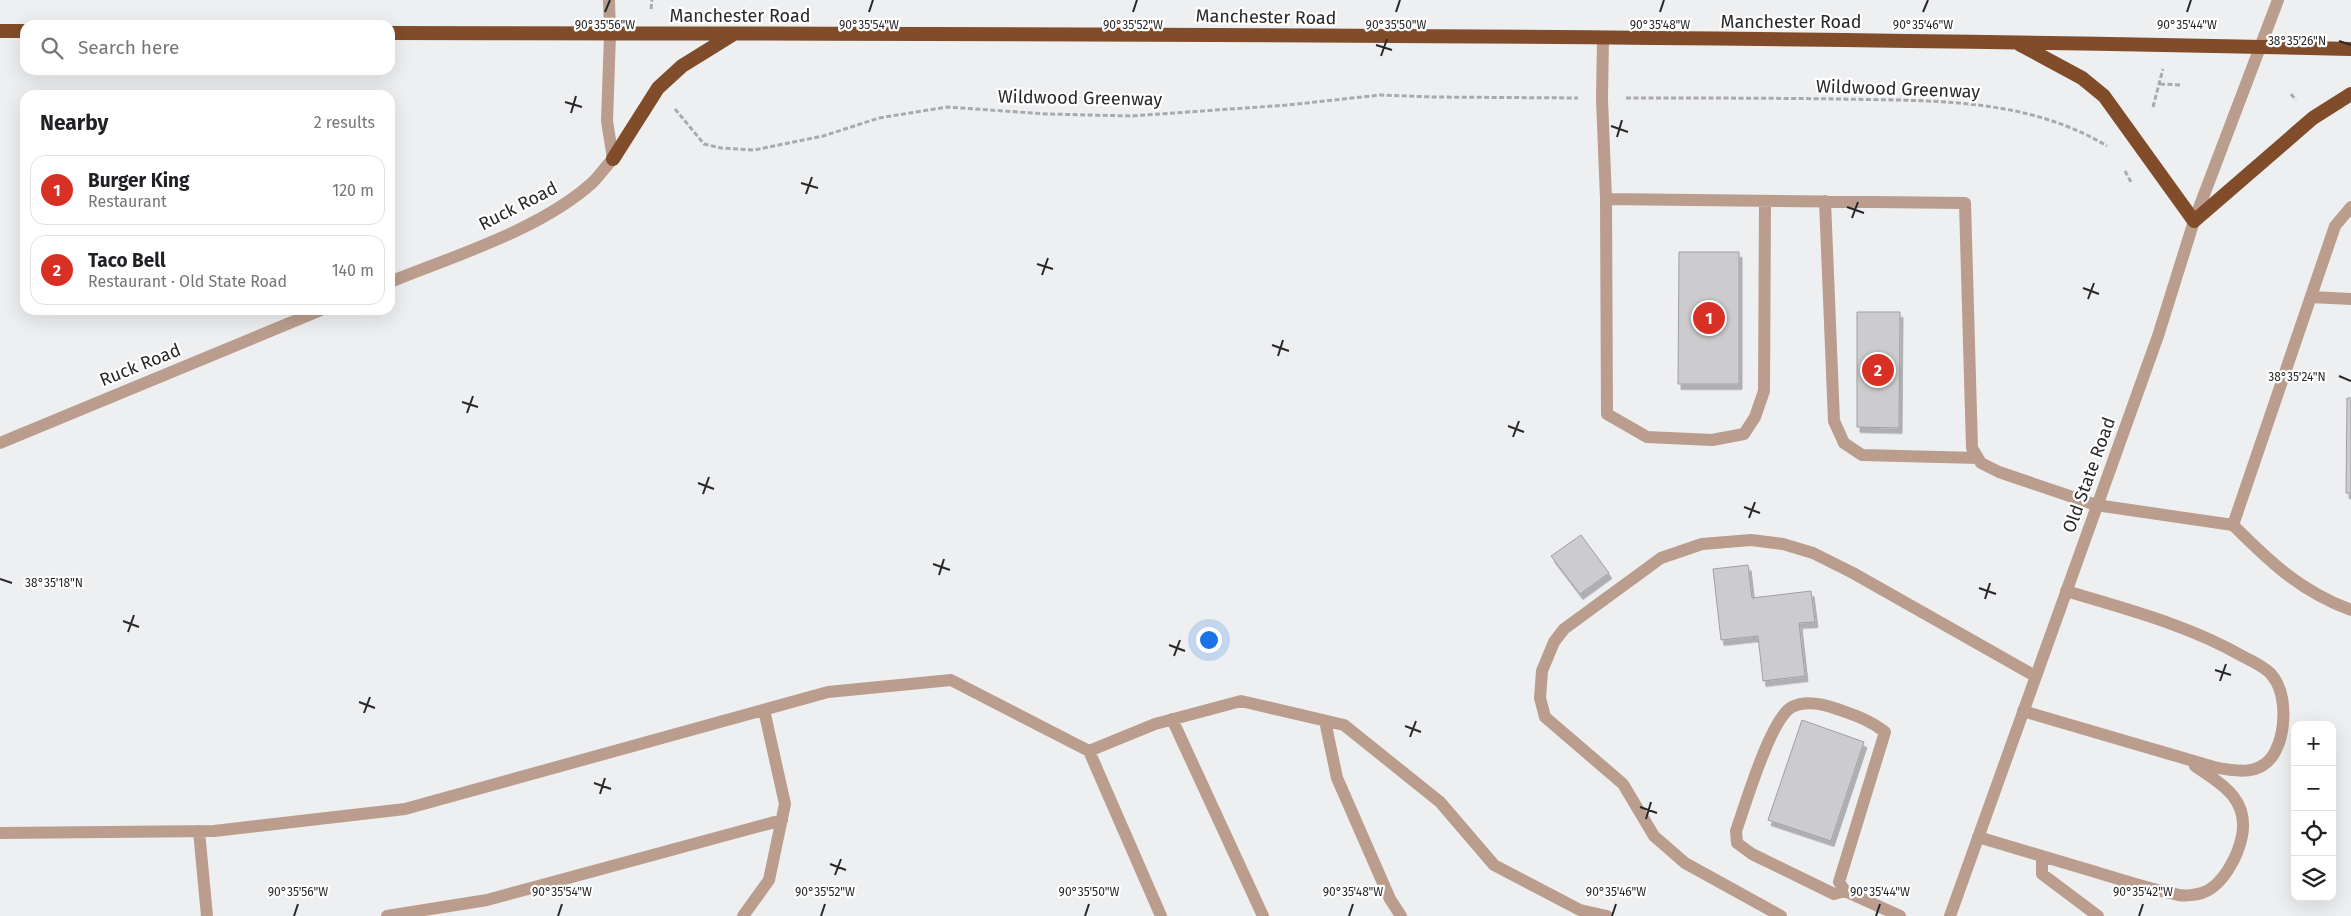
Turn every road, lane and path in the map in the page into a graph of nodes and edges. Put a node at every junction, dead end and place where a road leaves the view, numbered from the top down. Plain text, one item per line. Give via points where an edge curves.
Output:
1 (608, 0) edge
2 (2278, 0) edge
3 (20, 30) edge
4 (0, 31) edge
5 (395, 33) edge
6 (610, 35) junction
7 (732, 35) junction
8 (1603, 39) junction
9 (2016, 42) junction
10 (2260, 47) junction
11 (2351, 49) edge
12 (2164, 65) dead end
13 (2160, 84) junction
14 (2181, 85) dead end
15 (2351, 94) edge
16 (1573, 98) dead end
17 (1663, 98) dead end
18 (671, 104) dead end
19 (2153, 107) dead end
20 (2110, 148) dead end
21 (613, 159) junction
22 (2122, 166) dead end
23 (2132, 184) dead end
24 (1606, 199) junction
25 (1765, 200) junction
26 (1826, 201) junction
27 (2351, 207) edge
28 (2194, 221) junction
29 (395, 280) edge
30 (2311, 297) junction
31 (2351, 299) edge
32 (309, 315) edge
33 (0, 443) edge
34 (1978, 458) junction
35 (2096, 505) junction
36 (2233, 525) junction
37 (2066, 591) junction
38 (2351, 610) edge
39 (2035, 676) junction
40 (764, 710) junction
41 (2023, 711) junction
42 (1172, 719) junction
43 (1325, 721) junction
44 (1090, 751) junction
45 (2183, 758) junction
46 (782, 820) junction
47 (198, 831) junction
48 (0, 833) edge
49 (1978, 837) junction
50 (2042, 856) junction
51 (1845, 891) junction
52 (207, 916) edge
53 (387, 916) edge
54 (743, 916) edge
55 (1161, 916) edge
56 (1263, 916) edge
57 (1401, 916) edge
58 (1607, 916) edge
59 (1781, 916) edge
60 (1900, 916) edge
61 (1950, 916) edge
62 (2098, 916) edge

1 - 6 street
2 - 10 street, Old State Road
3 - 4 highway
5 - 6 highway, Manchester Road
6 - 7 highway, Manchester Road
6 - 21 street via 607,121
7 - 8 highway, Manchester Road
7 - 21 highway via 682,66 658,88
8 - 9 highway, Manchester Road
8 - 24 street
9 - 10 highway, Manchester Road
9 - 28 highway via 2082,78 2104,96
10 - 11 highway, Manchester Road
10 - 28 street, Old State Road
12 - 13 path
13 - 14 path
13 - 19 path
15 - 28 highway via 2313,118
16 - 18 path, Wildwood Greenway via 1380,95 1131,116 947,107 879,118 823,136 754,150 704,144
17 - 20 path, Wildwood Greenway via 1958,101 2040,115 2092,136
21 - 29 street, Ruck Road via 593,182 556,210
22 - 23 path
24 - 25 street
24 - 25 street via 1607,414 1647,437 1712,440 1744,434 1755,417 1764,391
25 - 26 street
26 - 34 street via 1834,421 1844,443 1862,455
26 - 34 street via 1965,203 1972,448
27 - 30 street via 2336,226
28 - 35 street, Old State Road via 2158,336
30 - 31 street
30 - 36 street
32 - 33 street, Ruck Road
34 - 35 street via 1999,472
35 - 36 street
35 - 37 street, Old State Road
36 - 38 street via 2278,569 2320,597
37 - 39 street, Old State Road
37 - 45 street via 2154,617 2230,648 2269,672 2278,684 2283,717 2281,736 2268,763 2259,768 2234,771
39 - 41 street, Old State Road
39 - 59 street via 1813,553 1783,544 1751,540 1702,544 1661,558 1564,629 1554,642 1542,672 1540,698 1545,717 1623,784 1654,836 1685,863
40 - 44 street via 828,692 951,680
40 - 46 street via 785,804
40 - 47 street via 405,809
41 - 45 street
41 - 49 street, Old State Road
42 - 43 street via 1241,701
42 - 44 street
42 - 56 street
43 - 57 street via 1338,778 1390,899
43 - 58 street via 1344,725 1440,802 1494,865 1580,910
44 - 55 street
45 - 50 street via 2222,784 2243,813 2240,846 2219,883 2202,893 2182,895
46 - 53 street via 487,900
46 - 54 street via 769,880
47 - 48 street
47 - 52 street
49 - 50 street
49 - 61 street, Old State Road
50 - 62 street via 2042,874
51 - 51 street via 1839,882 1842,869 1885,732 1864,718 1823,704 1792,706 1774,728 1736,831 1737,843 1752,854 1834,894
51 - 60 street

